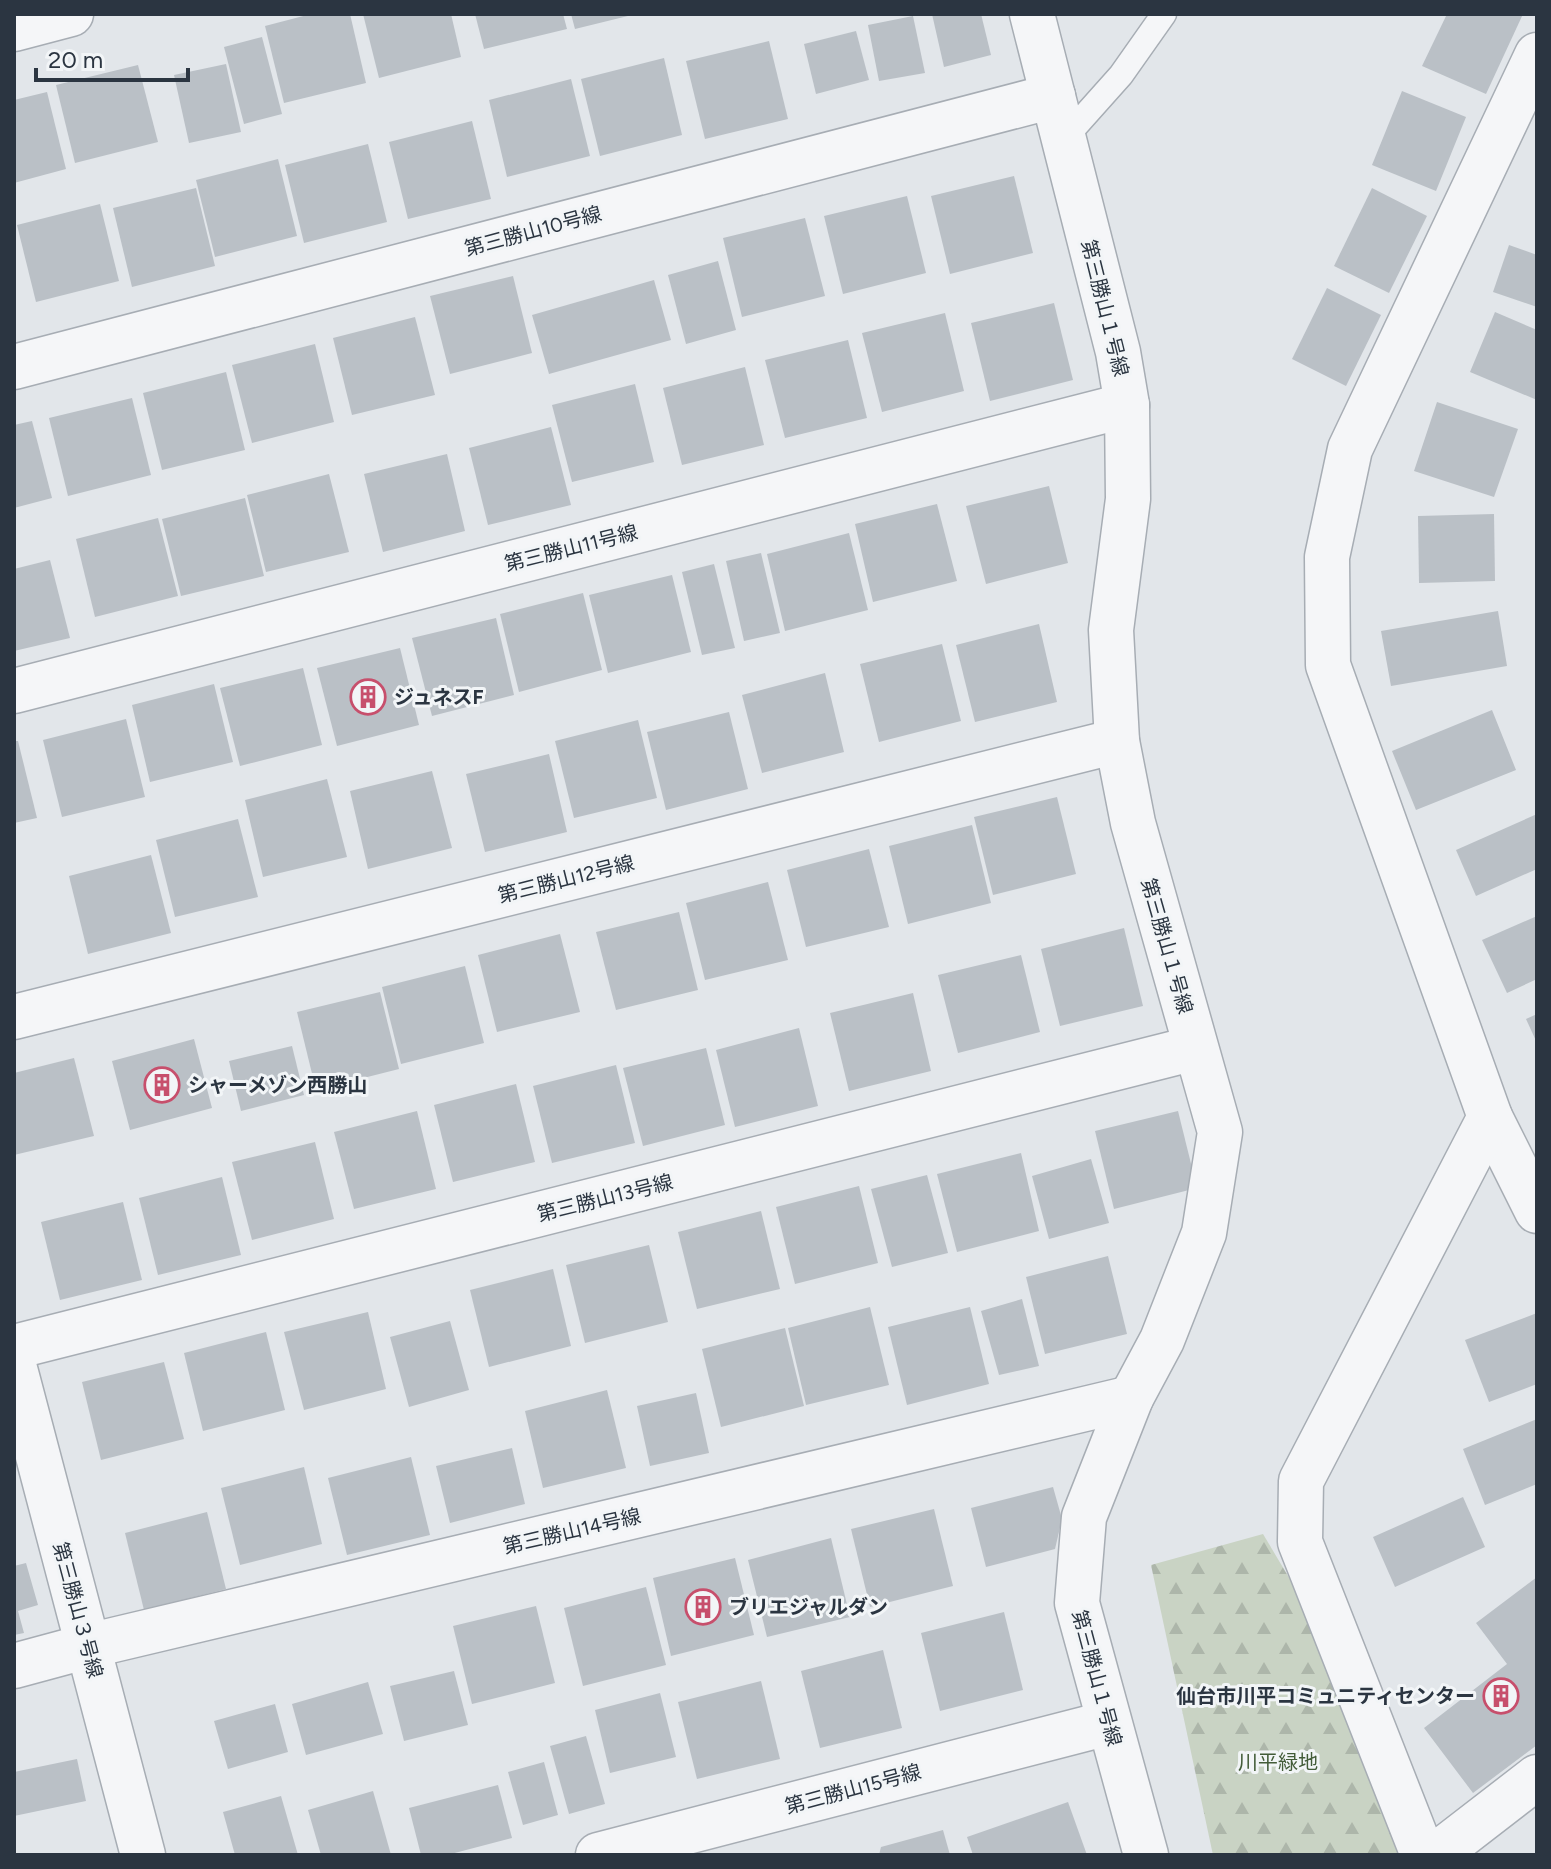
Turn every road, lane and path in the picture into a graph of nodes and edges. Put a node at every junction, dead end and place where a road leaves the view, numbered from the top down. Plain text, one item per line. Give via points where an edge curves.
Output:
1 (71, 14) edge
2 (1032, 14) edge
3 (1164, 14) edge
4 (14, 29) edge
5 (1537, 55) edge
6 (1053, 96) junction
7 (1063, 140) junction
8 (14, 367) edge
9 (1127, 405) junction
10 (14, 691) edge
11 (1117, 741) junction
12 (14, 1017) edge
13 (1195, 1048) junction
14 (1490, 1117) junction
15 (1537, 1211) edge
16 (14, 1347) edge
17 (14, 1365) edge
18 (1131, 1398) junction
19 (88, 1646) junction
20 (14, 1666) edge
21 (1108, 1723) junction
22 (1537, 1777) edge
23 (143, 1855) edge
24 (598, 1855) edge
25 (1146, 1855) edge
26 (1423, 1855) edge
27 (1436, 1855) edge

1 - 4 street
2 - 6 street, 第三勝山１号線
3 - 7 lane via 1121,75
5 - 14 street via 1350,449 1327,557 1328,665
6 - 7 street, 第三勝山１号線
6 - 8 street, 第三勝山10号線
7 - 9 street, 第三勝山１号線
9 - 10 street, 第三勝山11号線
9 - 11 street, 第三勝山１号線 via 1128,499 1111,630
11 - 12 street, 第三勝山12号線
11 - 13 street, 第三勝山１号線 via 1133,823
13 - 16 street, 第三勝山13号線
13 - 18 street, 第三勝山１号線 via 1220,1132 1204,1233 1162,1340
14 - 15 street
14 - 26 street via 1301,1481 1300,1542
17 - 19 street, 第三勝山３号線
18 - 19 street, 第三勝山14号線
18 - 21 street, 第三勝山１号線 via 1084,1517 1077,1603
19 - 20 street, 第三勝山14号線
19 - 23 street, 第三勝山３号線
21 - 24 street, 第三勝山15号線
21 - 25 street, 第三勝山１号線
22 - 27 street

